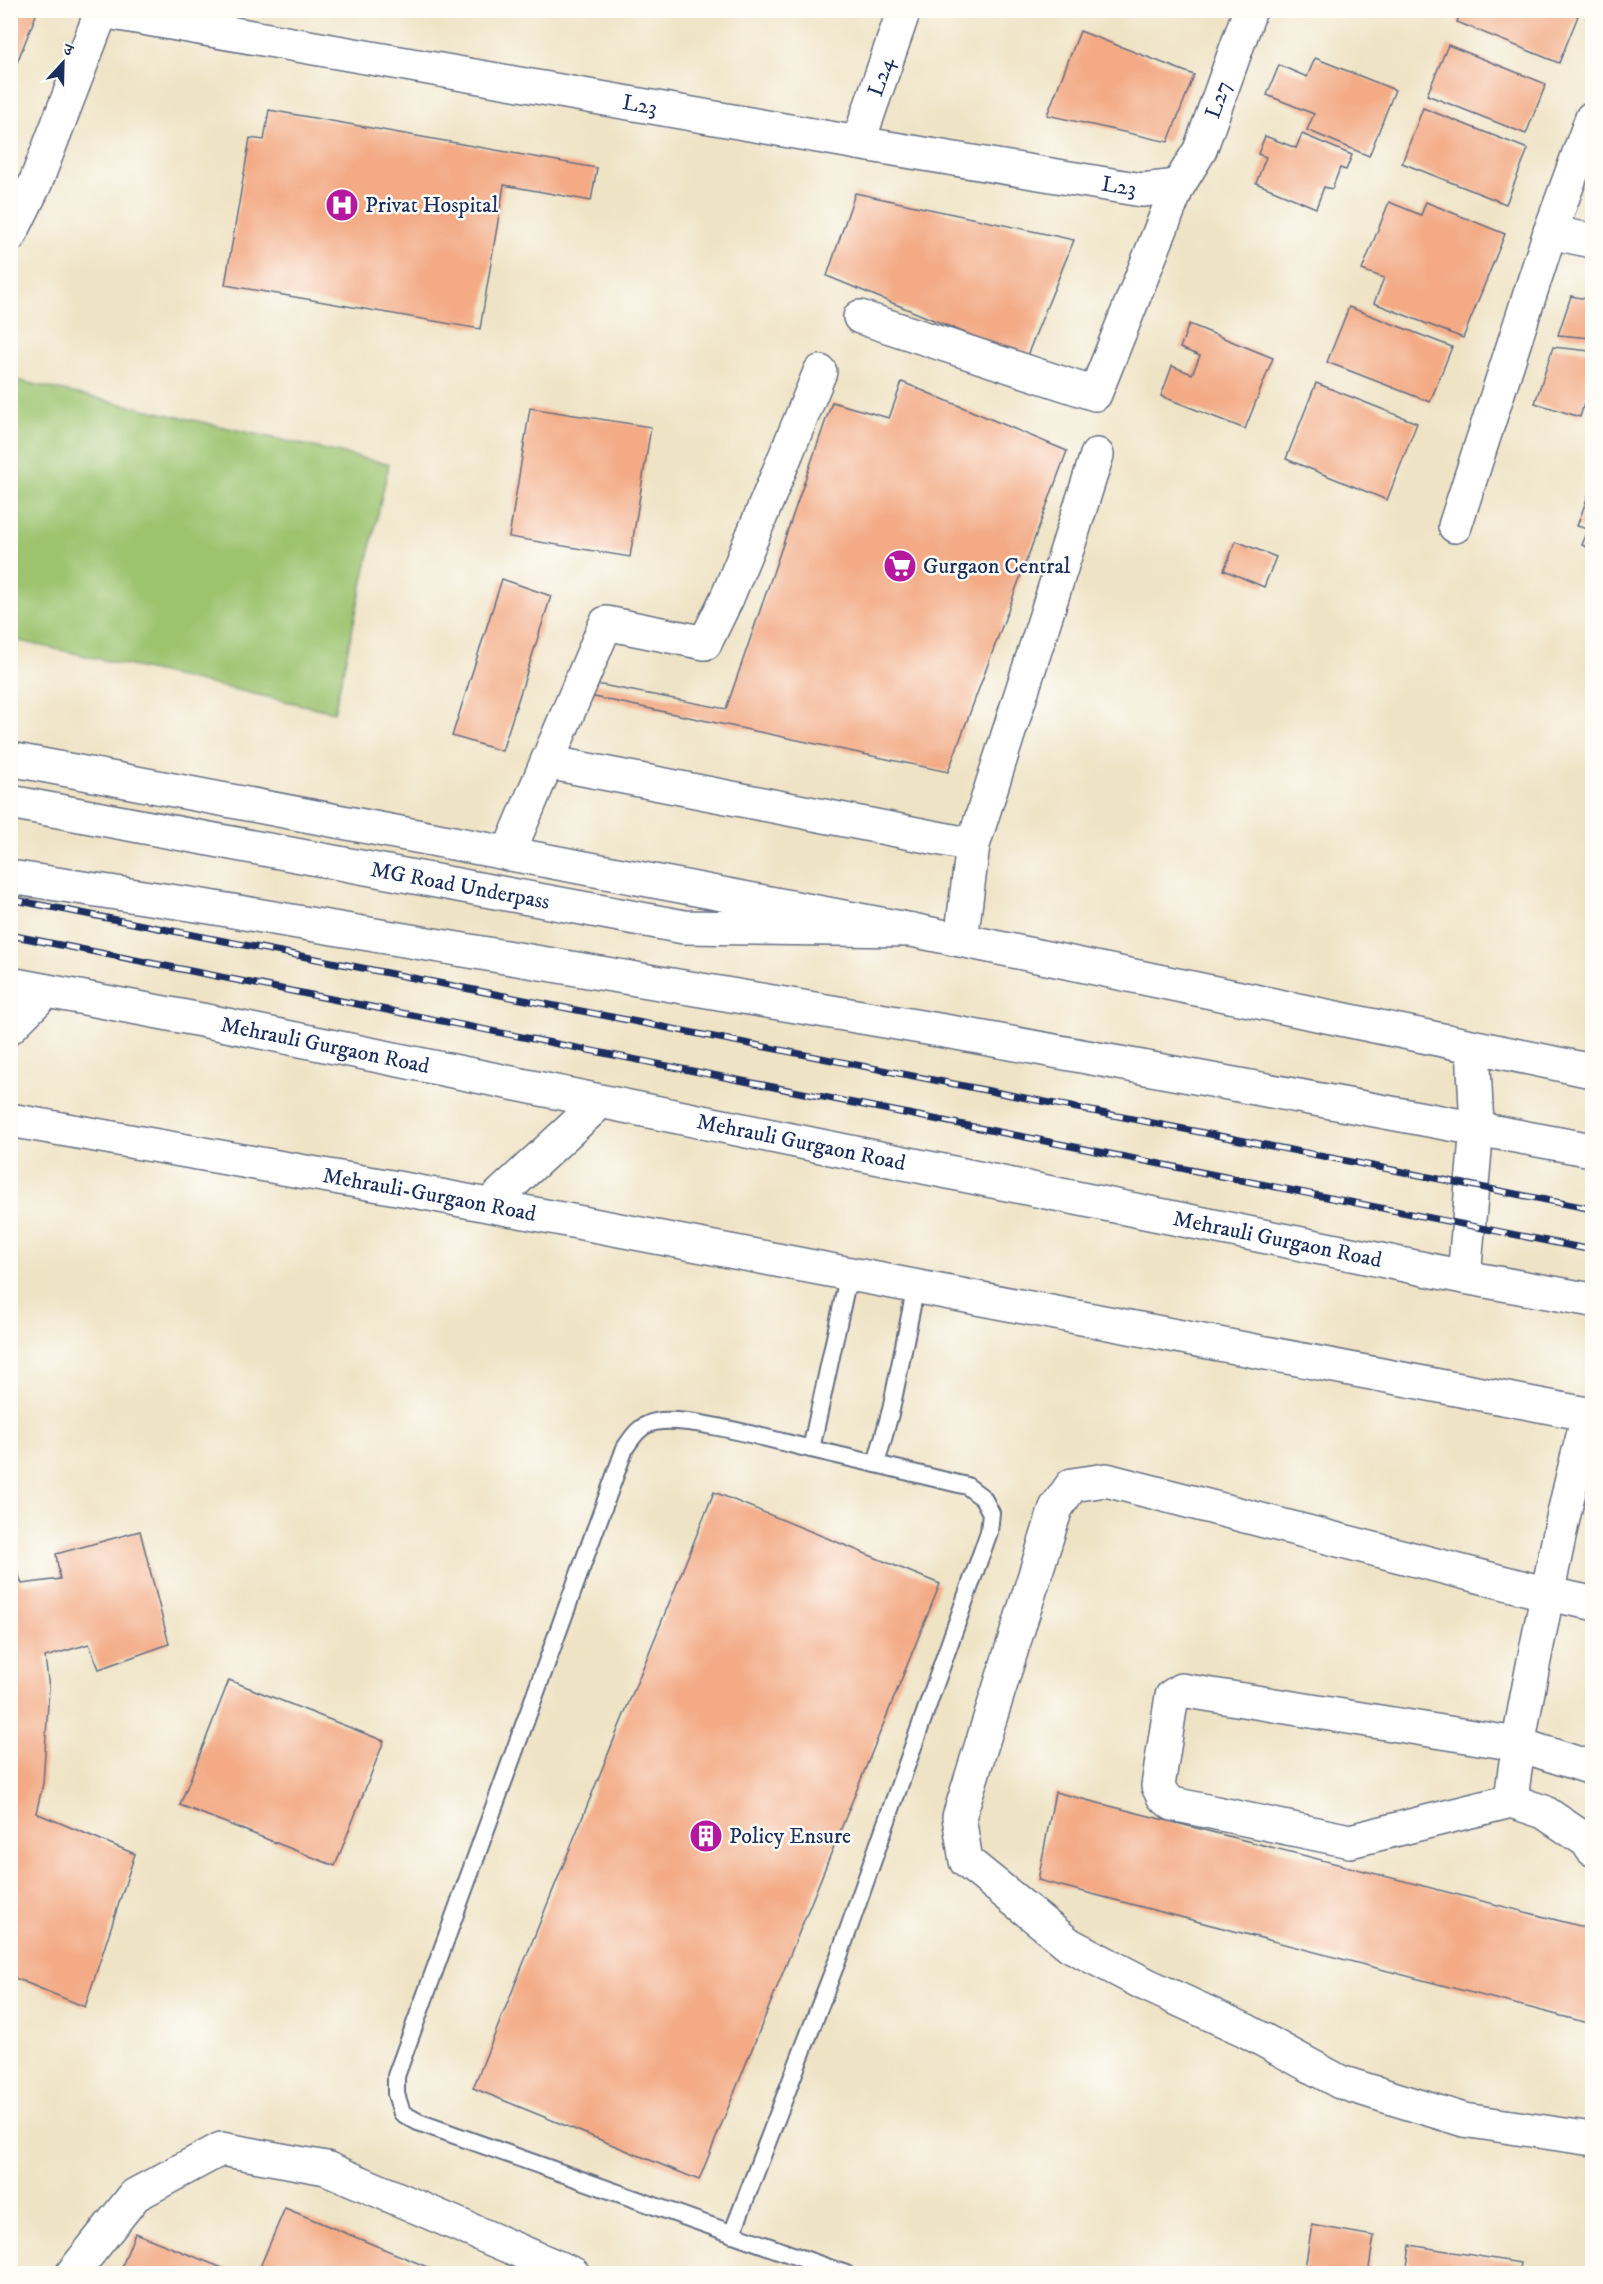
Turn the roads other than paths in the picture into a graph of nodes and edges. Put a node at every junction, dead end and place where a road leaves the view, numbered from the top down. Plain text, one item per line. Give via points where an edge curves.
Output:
1 (904, 10) edge
2 (1250, 10) edge
3 (102, 11) edge
4 (1593, 118) edge
5 (858, 143) junction
6 (1178, 186) junction
7 (1550, 232) junction
8 (10, 235) edge
9 (1593, 241) edge
10 (860, 317) dead end
11 (820, 372) dead end
12 (1097, 455) dead end
13 (1455, 526) dead end
14 (10, 759) edge
15 (547, 762) junction
16 (10, 802) edge
17 (973, 845) junction
18 (508, 854) junction
19 (10, 877) edge
20 (912, 930) junction
21 (961, 940) junction
22 (10, 984) edge
23 (46, 991) junction
24 (10, 1027) edge
25 (1473, 1047) junction
26 (1593, 1071) edge
27 (600, 1102) junction
28 (10, 1120) edge
29 (1478, 1127) junction
30 (1593, 1150) edge
31 (489, 1205) junction
32 (849, 1273) junction
33 (1464, 1277) junction
34 (916, 1286) junction
35 (1593, 1300) edge
36 (1591, 1415) edge
37 (811, 1449) junction
38 (876, 1464) junction
39 (1548, 1594) junction
40 (1593, 1603) edge
41 (1517, 1744) junction
42 (1593, 1768) edge
43 (1511, 1801) junction
44 (1593, 1849) edge
45 (1593, 2139) edge
46 (732, 2234) junction
47 (72, 2274) edge
48 (573, 2274) edge
49 (846, 2274) edge

1 - 5 main road, L24
2 - 6 main road, L27 via 1200,150
3 - 5 main road, L23
3 - 8 main road via 35,184
4 - 7 main road
5 - 6 main road, L23 via 1142,190
6 - 10 main road, L27 via 1095,394
7 - 9 main road
7 - 13 main road
11 - 15 main road via 705,643 606,623
12 - 17 main road
14 - 18 main road
15 - 17 main road
15 - 18 main road
16 - 20 main road, MG Road Underpass via 684,927
17 - 21 main road
18 - 20 main road
19 - 29 main road via 927,1028
20 - 21 main road
21 - 25 main road
22 - 23 main road, Mehrauli Gurgaon Road
23 - 24 main road
23 - 27 main road, Mehrauli Gurgaon Road
25 - 26 main road
25 - 29 main road
27 - 31 main road
27 - 33 main road, Mehrauli Gurgaon Road
28 - 31 main road, Mehrauli-Gurgaon Road
29 - 30 main road
29 - 33 main road
31 - 32 main road, Mehrauli-Gurgaon Road
32 - 34 main road, Mehrauli-Gurgaon Road
32 - 37 lane
33 - 35 main road, Mehrauli Gurgaon Road
34 - 36 main road, Mehrauli-Gurgaon Road
34 - 38 lane
36 - 39 main road via 1576,1459
37 - 38 lane
37 - 46 lane via 678,1420 654,1422 637,1430 625,1448 396,2076 402,2113 418,2122
38 - 46 lane via 967,1486 983,1498 992,1513 989,1532 839,1956
39 - 40 main road
39 - 41 main road
39 - 45 main road via 1106,1480 1072,1485 1056,1508 959,1817 966,1861 1070,1945 1145,1984 1245,2030 1340,2082 1464,2120
41 - 42 main road
41 - 43 main road
41 - 43 main road via 1181,1690 1172,1696 1158,1786 1173,1804 1350,1841
43 - 44 main road via 1544,1812
46 - 49 lane
47 - 48 main road via 135,2195 221,2149 326,2168

